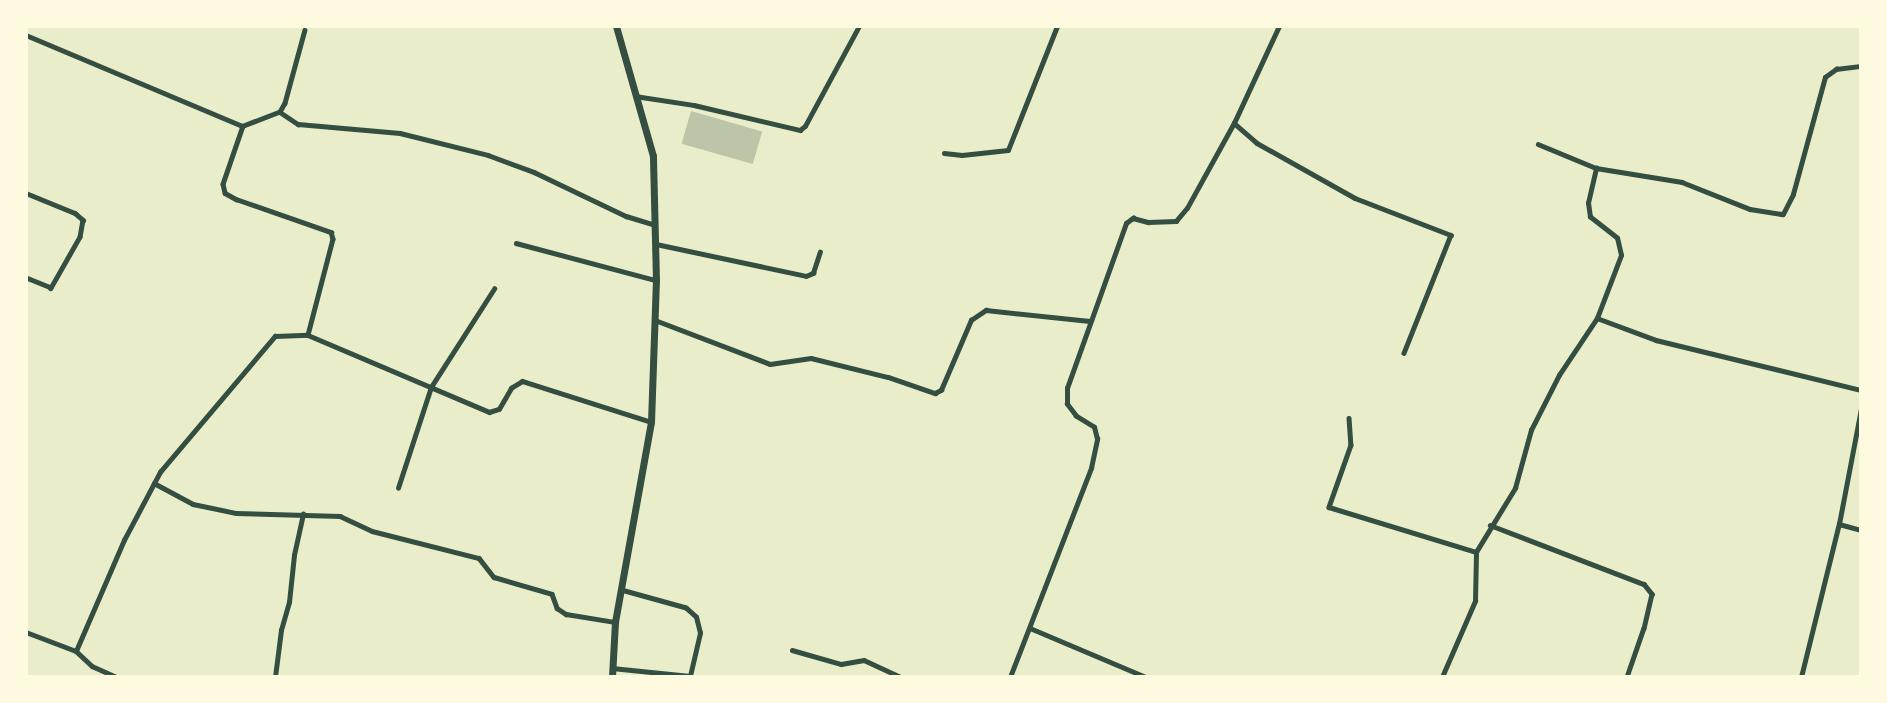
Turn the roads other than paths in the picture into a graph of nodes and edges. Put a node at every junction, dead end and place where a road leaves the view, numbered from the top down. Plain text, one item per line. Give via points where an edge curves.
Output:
1 (616, 26) edge
2 (859, 26) edge
3 (1057, 26) edge
4 (1279, 26) edge
5 (305, 30) dead end
6 (26, 35) edge
7 (1861, 66) edge
8 (634, 96) junction
9 (280, 112) junction
10 (1234, 123) junction
11 (243, 126) junction
12 (1538, 144) dead end
13 (944, 153) dead end
14 (1596, 168) junction
15 (26, 193) edge
16 (656, 226) junction
17 (516, 243) dead end
18 (656, 244) junction
19 (820, 252) dead end
20 (26, 278) edge
21 (656, 281) junction
22 (494, 289) dead end
23 (1597, 318) junction
24 (655, 320) junction
25 (1089, 321) junction
26 (309, 334) junction
27 (1404, 353) dead end
28 (431, 387) junction
29 (1861, 390) edge
30 (1861, 409) edge
31 (1349, 418) dead end
32 (651, 422) junction
33 (154, 483) junction
34 (398, 488) dead end
35 (303, 513) junction
36 (1839, 524) junction
37 (1490, 525) junction
38 (1861, 530) edge
39 (1476, 552) junction
40 (620, 590) junction
41 (615, 622) junction
42 (1030, 628) junction
43 (26, 632) edge
44 (792, 650) dead end
45 (76, 651) junction
46 (612, 668) junction
47 (117, 677) edge
48 (275, 677) edge
49 (612, 677) edge
50 (900, 677) edge
51 (1010, 677) edge
52 (1146, 677) edge
53 (1442, 677) edge
54 (1627, 677) edge
55 (1801, 677) edge

1 - 8 main road
2 - 8 street via 800,130
3 - 13 street via 1008,150
4 - 10 street
5 - 9 street
6 - 11 street
7 - 14 street via 1836,69 1825,77 1793,194 1783,214 1750,209 1682,182
8 - 16 main road via 653,156
9 - 11 street
9 - 16 street via 298,124 400,133 488,155
10 - 25 street via 1176,221 1133,218 1126,223
10 - 27 street via 1256,143 1355,198 1451,234
11 - 26 street via 223,184 225,193 331,232
12 - 14 street
14 - 23 street via 1588,203 1590,217 1617,238 1621,254
15 - 20 street via 83,220 80,237 51,288
16 - 18 main road
17 - 21 street
18 - 19 street via 806,276 813,273
18 - 21 main road
21 - 24 main road
22 - 28 street
23 - 29 street via 1656,340
23 - 37 street via 1559,375 1537,419 1515,488
24 - 25 street via 770,364 811,358 934,393 942,390 971,320 986,310
24 - 32 main road
25 - 42 street via 1067,388 1067,404 1094,427 1097,439 1091,468
26 - 28 street
26 - 33 street via 275,336
28 - 32 street via 489,412 499,409 511,388 522,381
28 - 34 street
30 - 36 street
31 - 39 street via 1350,445 1329,507
32 - 40 main road
33 - 35 street via 193,504 236,513
33 - 45 street
35 - 41 street via 340,516 372,531 479,558 494,577 552,594 556,608 566,614
35 - 48 street
36 - 38 street
36 - 55 street
37 - 39 street
37 - 54 street via 1644,584 1652,594
39 - 53 street via 1475,601
40 - 41 main road
40 - 46 street via 686,608 696,617 700,633 690,676
41 - 46 main road
42 - 51 street
42 - 52 street
43 - 45 street
44 - 50 street via 841,664 864,660
45 - 47 street via 93,666
46 - 49 main road

